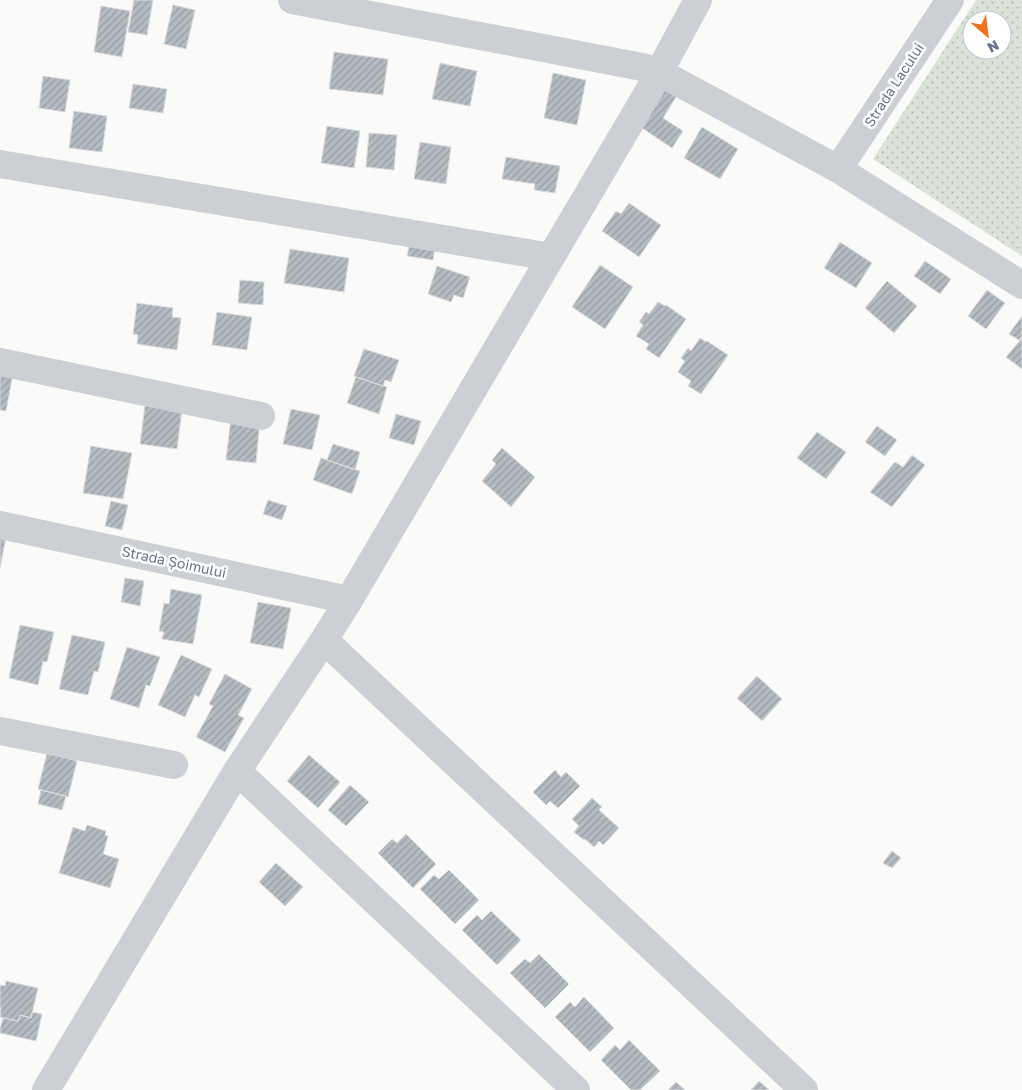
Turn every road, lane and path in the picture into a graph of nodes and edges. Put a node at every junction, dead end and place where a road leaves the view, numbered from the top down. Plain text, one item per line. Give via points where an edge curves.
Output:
1 (292, 0) edge
2 (698, 0) edge
3 (950, 0) edge
4 (659, 72) junction
5 (0, 164) edge
6 (838, 169) junction
7 (551, 257) junction
8 (1022, 285) edge
9 (0, 362) edge
10 (262, 416) dead end
11 (0, 525) edge
12 (349, 600) junction
13 (324, 640) junction
14 (0, 731) edge
15 (174, 765) dead end
16 (237, 771) junction
17 (46, 1090) edge
18 (576, 1090) edge
19 (804, 1090) edge

1 - 4 street
2 - 4 street
3 - 6 street, Strada Lacului
4 - 6 street
4 - 7 street
5 - 7 street
6 - 8 street
7 - 12 street
9 - 10 street
11 - 12 street, Strada Șoimului
12 - 13 street
13 - 16 street
13 - 19 street
14 - 15 street
16 - 17 street
16 - 18 street

